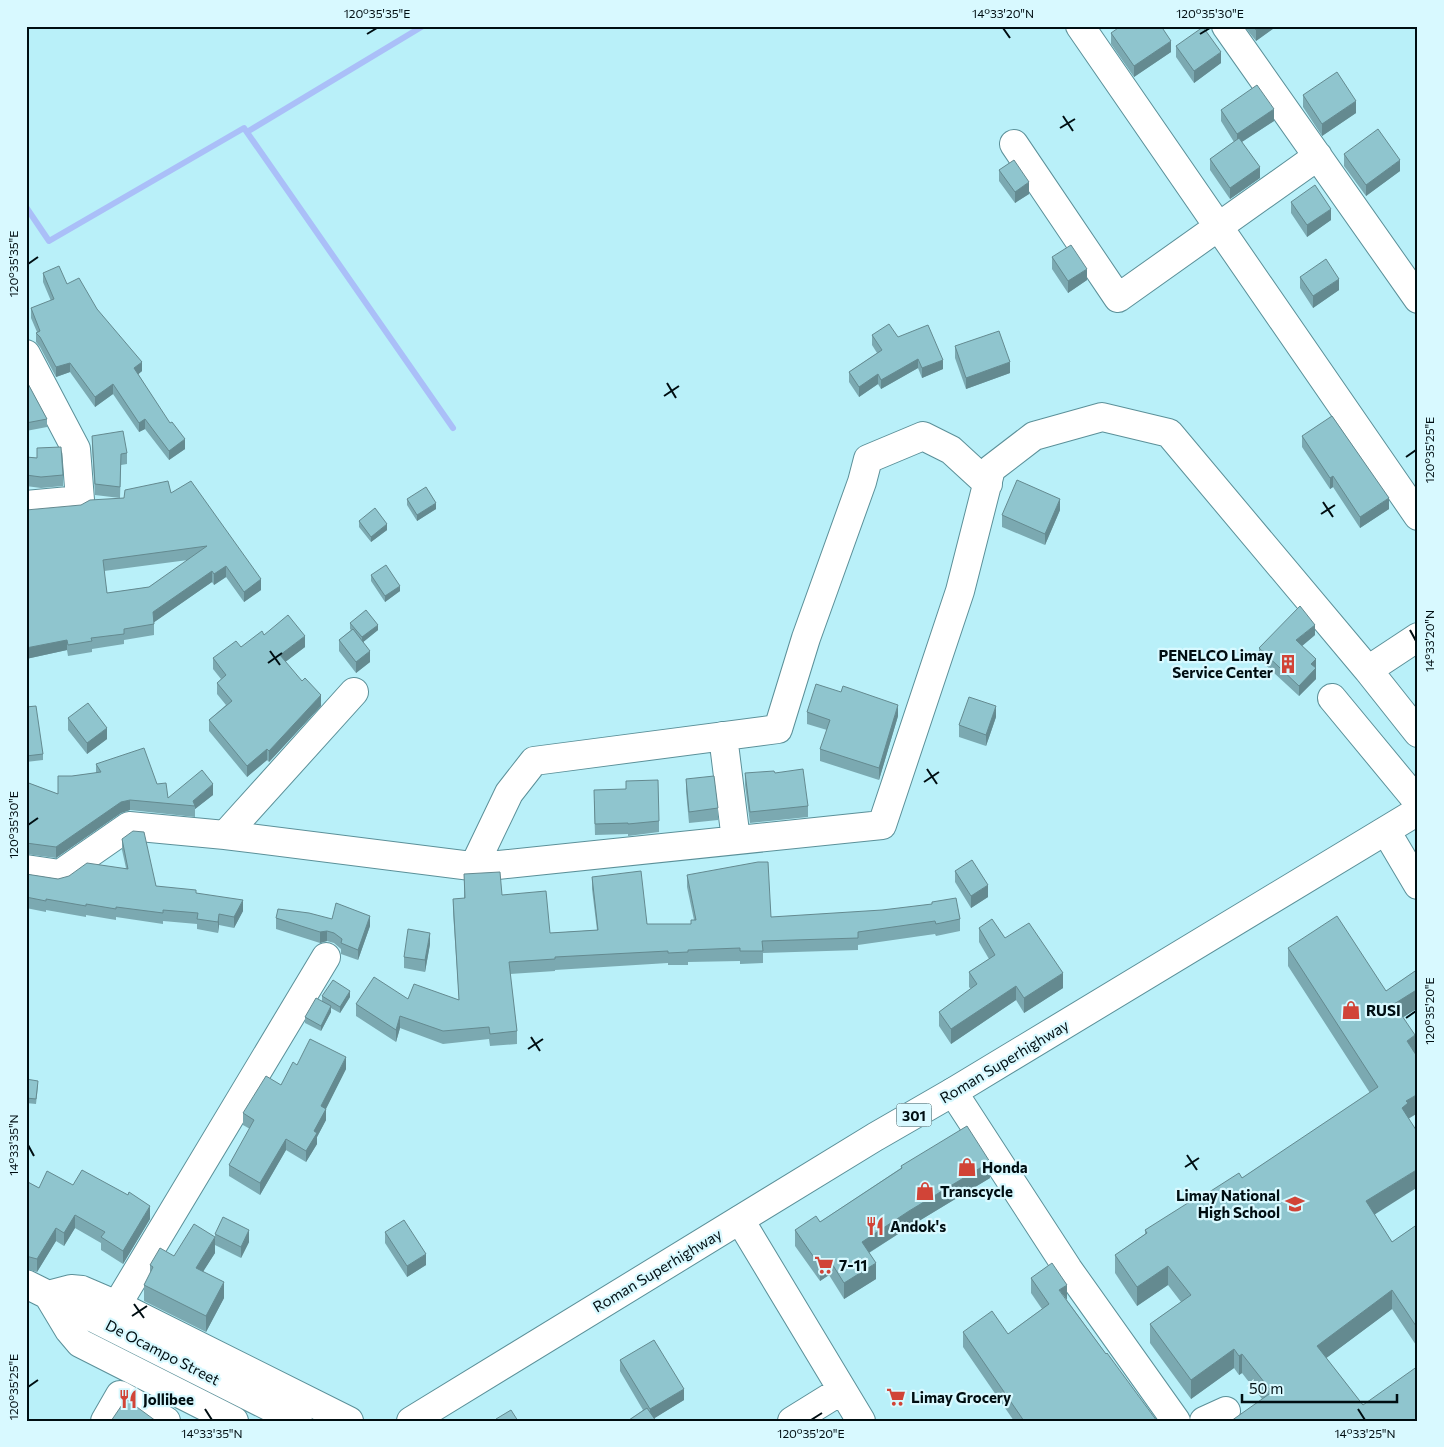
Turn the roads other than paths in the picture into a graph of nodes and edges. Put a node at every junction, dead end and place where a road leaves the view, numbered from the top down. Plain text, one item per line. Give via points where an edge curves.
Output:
1 (1080, 26) edge
2 (1226, 26) edge
3 (1014, 144) dead end
4 (1318, 156) junction
5 (1217, 227) junction
6 (1418, 299) edge
7 (26, 354) edge
8 (988, 484) junction
9 (26, 505) edge
10 (1418, 516) edge
11 (1418, 637) edge
12 (1368, 670) junction
13 (354, 692) dead end
14 (1332, 698) dead end
15 (1418, 733) edge
16 (724, 736) junction
17 (1418, 802) edge
18 (1418, 811) edge
19 (1386, 831) junction
20 (225, 835) junction
21 (736, 840) junction
22 (474, 866) junction
23 (26, 869) edge
24 (1418, 885) edge
25 (326, 957) dead end
26 (953, 1092) junction
27 (740, 1220) junction
28 (37, 1290) edge
29 (115, 1316) junction
30 (842, 1390) junction
31 (105, 1421) edge
32 (166, 1421) edge
33 (234, 1421) edge
34 (298, 1421) edge
35 (349, 1421) edge
36 (411, 1421) edge
37 (792, 1421) edge
38 (861, 1421) edge
39 (1176, 1421) edge

1 - 5 street
2 - 4 street
3 - 5 street via 1118,298
4 - 5 street
4 - 6 street
5 - 10 street
7 - 9 street via 76,449 80,500
8 - 12 street via 992,469 1034,436 1102,417 1169,433
8 - 16 street via 951,450 923,436 868,459 778,729
8 - 21 street via 960,590 882,825
11 - 12 street
12 - 15 street
13 - 20 street
14 - 17 street
16 - 21 street
16 - 22 street via 534,761 509,793
18 - 19 street, Roman Superhighway / 301
19 - 24 street
19 - 26 street, Roman Superhighway / 301
20 - 22 street
20 - 23 street via 129,826 60,874
21 - 22 street
25 - 29 street
26 - 27 street, Roman Superhighway / 301
26 - 39 street via 1068,1269
27 - 30 street
27 - 36 street, Roman Superhighway / 301
28 - 29 street via 82,1290
28 - 33 street via 80,1343
29 - 34 street, De Ocampo Street
29 - 35 street
30 - 37 street
30 - 38 street
31 - 32 street via 120,1395

